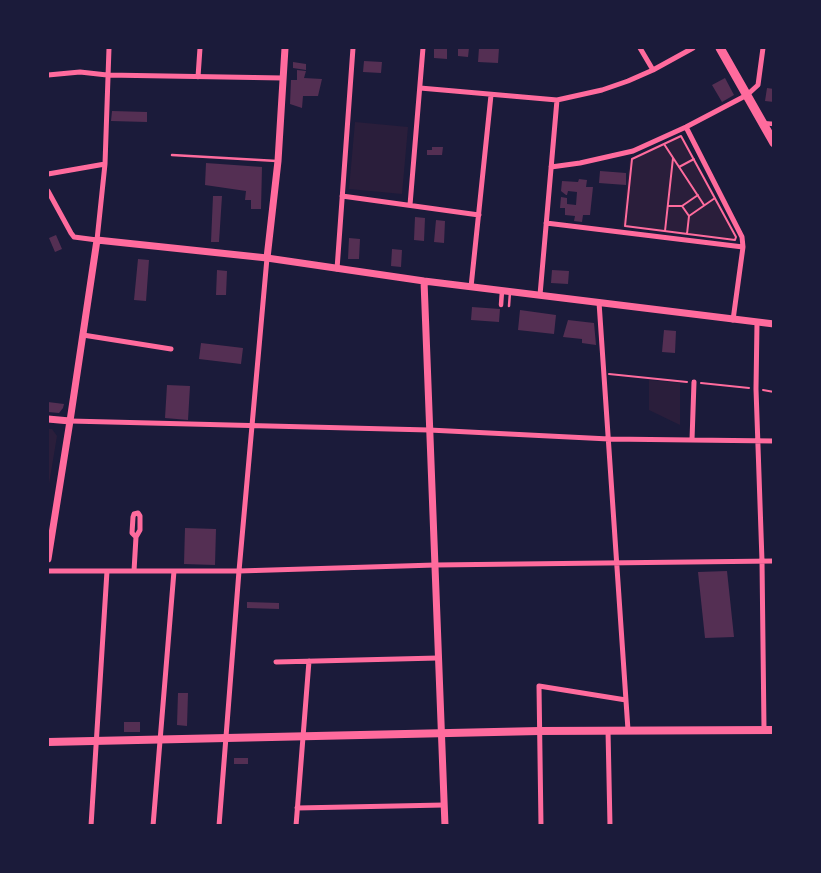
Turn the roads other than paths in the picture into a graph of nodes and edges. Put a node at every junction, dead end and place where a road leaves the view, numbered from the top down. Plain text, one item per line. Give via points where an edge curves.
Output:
1 (109, 48) edge
2 (200, 48) edge
3 (284, 48) edge
4 (353, 48) edge
5 (423, 48) edge
6 (640, 48) edge
7 (693, 48) edge
8 (720, 48) edge
9 (763, 48) edge
10 (653, 70) junction
11 (48, 75) edge
12 (107, 75) junction
13 (198, 76) junction
14 (283, 78) junction
15 (420, 88) junction
16 (491, 95) junction
17 (747, 95) junction
18 (557, 100) junction
19 (762, 123) junction
20 (774, 124) edge
21 (686, 127) junction
22 (774, 143) edge
23 (172, 155) dead end
24 (278, 161) junction
25 (105, 164) junction
26 (551, 167) junction
27 (48, 174) edge
28 (48, 190) edge
29 (342, 196) junction
30 (410, 205) junction
31 (479, 215) junction
32 (546, 224) junction
33 (97, 240) junction
34 (743, 247) junction
35 (267, 258) junction
36 (337, 269) junction
37 (424, 281) junction
38 (471, 287) junction
39 (506, 291) junction
40 (540, 295) junction
41 (599, 302) junction
42 (501, 305) dead end
43 (509, 306) dead end
44 (733, 320) junction
45 (757, 323) junction
46 (774, 324) edge
47 (83, 335) junction
48 (170, 349) dead end
49 (694, 382) dead end
50 (48, 418) edge
51 (70, 421) junction
52 (252, 426) junction
53 (429, 430) junction
54 (609, 439) junction
55 (692, 440) junction
56 (759, 441) junction
57 (774, 441) edge
58 (136, 537) dead end
59 (48, 559) edge
60 (774, 560) edge
61 (762, 561) junction
62 (616, 564) junction
63 (434, 565) junction
64 (48, 571) edge
65 (107, 571) junction
66 (134, 571) junction
67 (174, 571) junction
68 (239, 572) junction
69 (438, 658) junction
70 (309, 660) junction
71 (276, 662) dead end
72 (626, 700) junction
73 (764, 729) junction
74 (608, 730) junction
75 (628, 730) junction
76 (774, 730) edge
77 (539, 731) junction
78 (441, 733) junction
79 (303, 736) junction
80 (225, 737) junction
81 (160, 739) junction
82 (95, 740) junction
83 (48, 742) edge
84 (444, 805) junction
85 (297, 808) junction
86 (91, 826) edge
87 (153, 826) edge
88 (219, 826) edge
89 (296, 826) edge
90 (445, 826) edge
91 (541, 826) edge
92 (610, 826) edge

1 - 12 street
2 - 13 street
3 - 14 street
4 - 29 street
5 - 15 street
6 - 10 street
7 - 10 street
8 - 17 main road
9 - 17 street via 758,85
10 - 18 street via 602,90
11 - 12 street via 80,72
12 - 13 street
12 - 25 street
13 - 14 street
14 - 24 street
15 - 16 street
15 - 30 street
16 - 18 street
16 - 31 street
17 - 19 main road
17 - 21 street
18 - 26 street
19 - 20 street
19 - 22 main road
21 - 26 street via 632,151
21 - 34 street via 738,226
23 - 24 lane
24 - 35 street
25 - 27 street
25 - 33 street
26 - 32 street
28 - 33 street via 70,234
29 - 30 street
29 - 36 street
30 - 31 street
31 - 38 street
32 - 34 street
32 - 40 street
33 - 35 street
33 - 47 street
34 - 44 street
35 - 36 street
35 - 52 street
36 - 37 street
37 - 38 street
37 - 53 street
38 - 39 street
39 - 40 street
39 - 42 street
39 - 43 lane
40 - 41 street
41 - 44 street
41 - 54 street
44 - 45 street
45 - 46 street
45 - 56 street
47 - 48 street
47 - 51 street
49 - 55 street
50 - 51 street
51 - 52 street
51 - 59 street
52 - 53 street
52 - 68 street
53 - 54 street
53 - 63 street
54 - 55 street
54 - 62 street
55 - 56 street
56 - 57 street
56 - 61 street
58 - 66 street
60 - 61 street
61 - 62 street
61 - 73 street
62 - 63 street
62 - 72 street
63 - 68 street
63 - 69 street
64 - 65 street
65 - 66 street
65 - 82 street
66 - 67 street
67 - 68 street
67 - 81 street
68 - 80 street
69 - 70 street
69 - 78 street
70 - 71 street
70 - 79 street
72 - 75 street
72 - 77 street via 539,686
73 - 75 main road
73 - 76 main road
74 - 75 main road
74 - 77 main road
74 - 92 street
77 - 78 main road
77 - 91 street
78 - 79 main road
78 - 84 street
79 - 80 main road
79 - 85 street
80 - 81 main road
80 - 88 street
81 - 82 main road
81 - 87 street
82 - 83 main road
82 - 86 street
84 - 85 street
84 - 90 street
85 - 89 street

